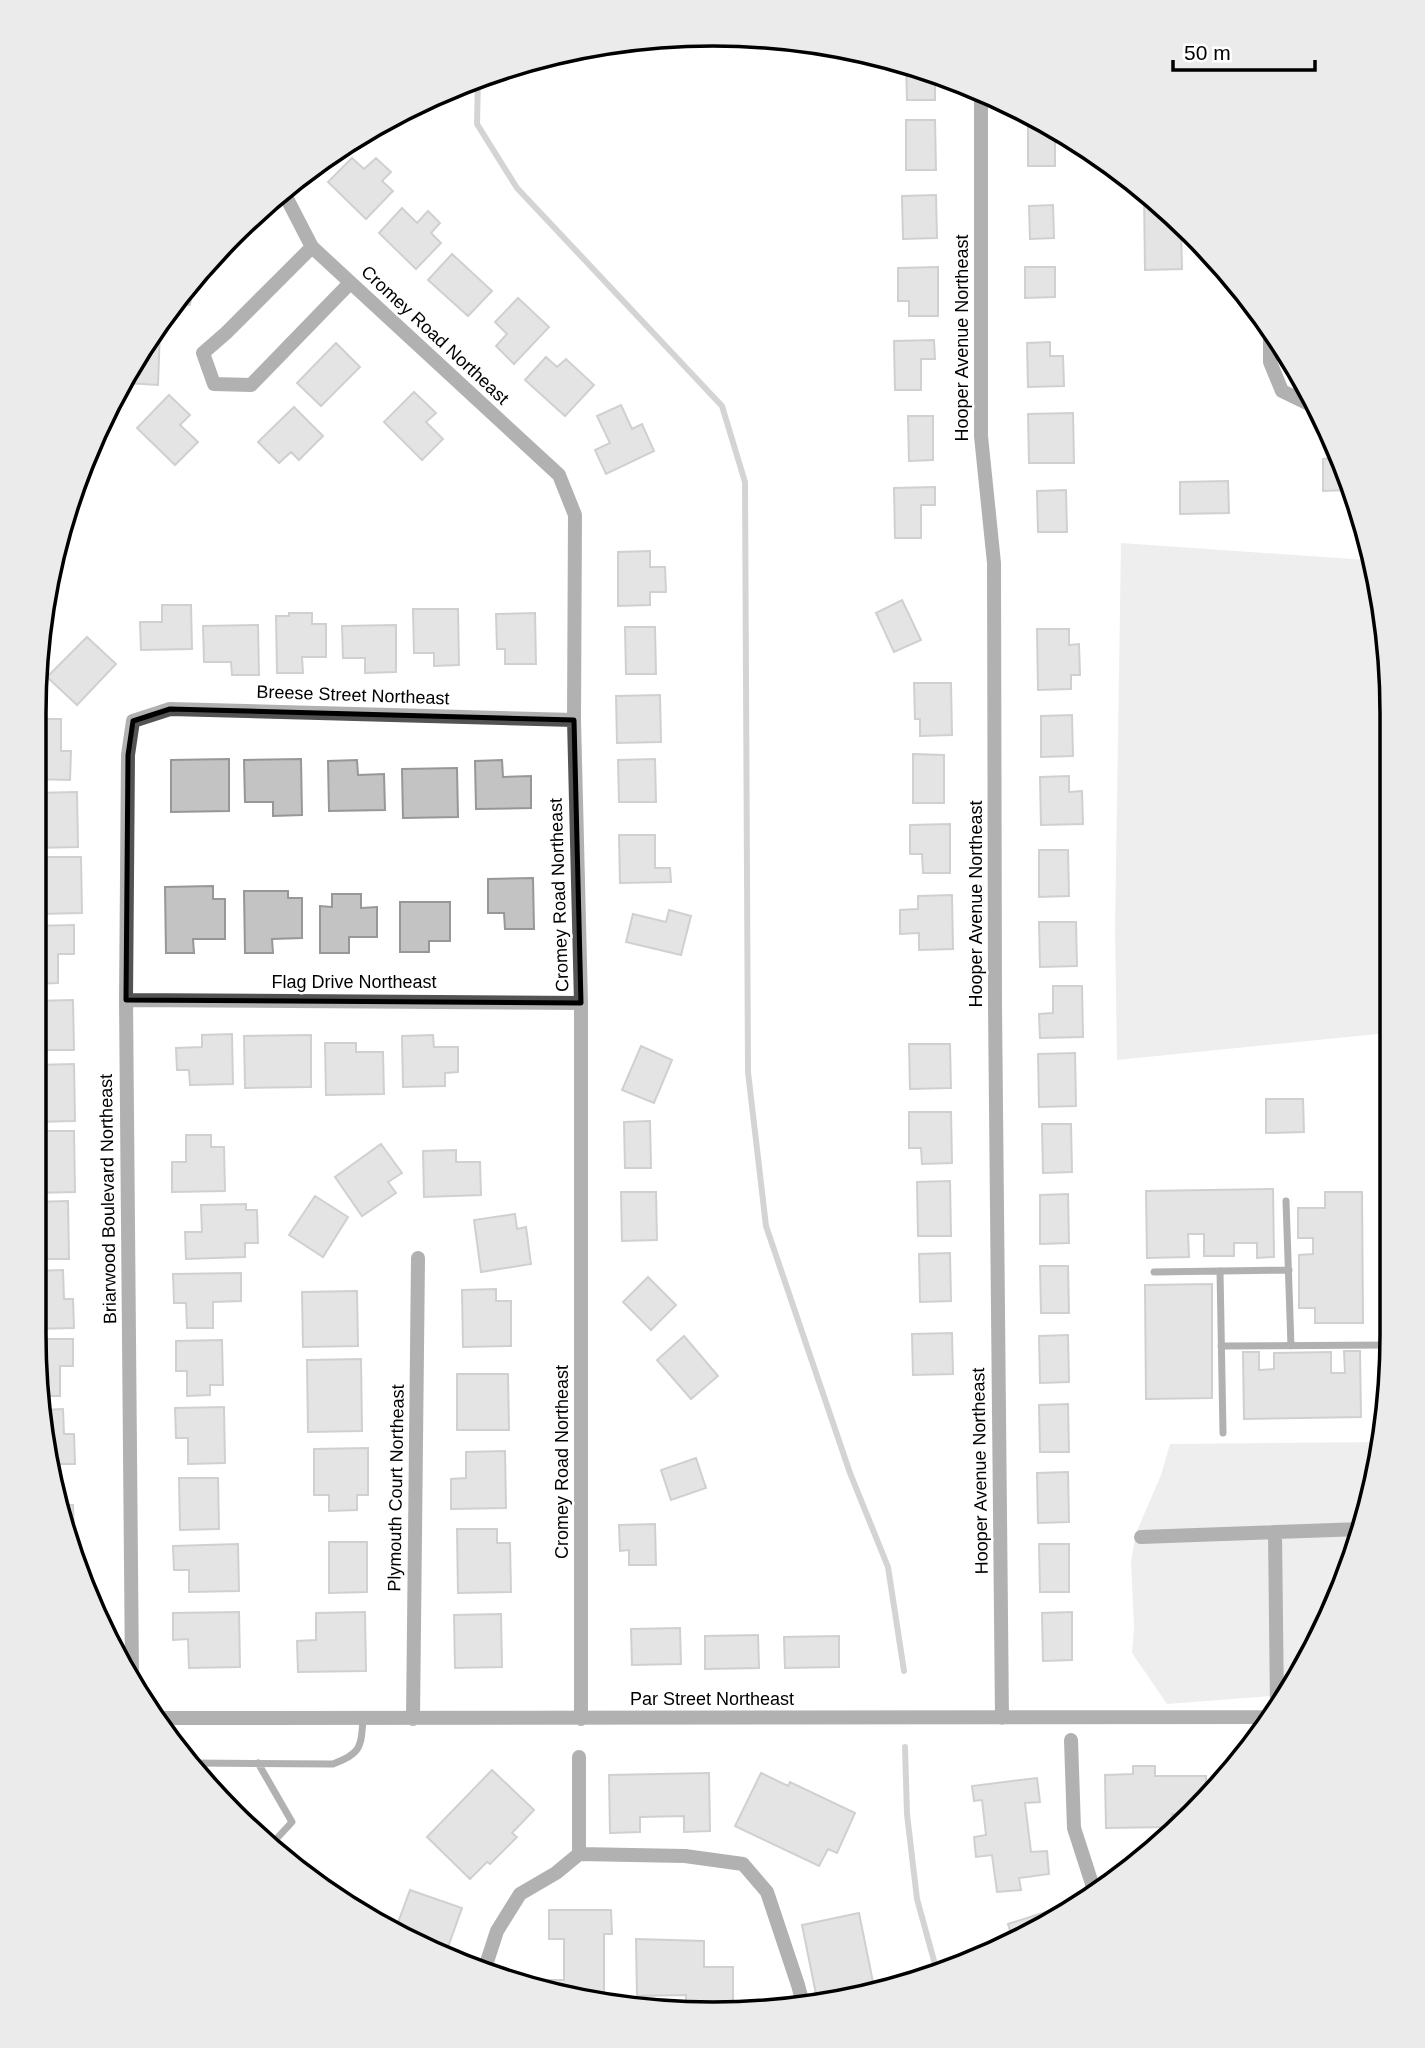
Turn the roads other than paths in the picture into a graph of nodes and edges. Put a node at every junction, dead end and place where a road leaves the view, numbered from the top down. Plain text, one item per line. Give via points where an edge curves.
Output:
1 (981, 102) edge
2 (287, 199) edge
3 (312, 247) junction
4 (350, 283) junction
5 (1270, 347) edge
6 (1302, 401) edge
7 (574, 720) junction
8 (133, 721) joint
9 (126, 1000) junction
10 (581, 1003) junction
11 (1286, 1201) dead end
12 (418, 1258) dead end
13 (1289, 1270) junction
14 (1220, 1271) junction
15 (1154, 1272) dead end
16 (1380, 1345) edge
17 (1221, 1346) junction
18 (1291, 1346) junction
19 (1223, 1433) dead end
20 (1350, 1529) edge
21 (1275, 1532) junction
22 (1141, 1537) dead end
23 (132, 1663) edge
24 (1277, 1690) edge
25 (1259, 1717) edge
26 (166, 1718) edge
27 (1002, 1718) junction
28 (363, 1719) junction
29 (413, 1719) junction
30 (581, 1719) junction
31 (1071, 1740) dead end
32 (579, 1757) dead end
33 (201, 1763) edge
34 (258, 1763) junction
35 (276, 1839) edge
36 (579, 1854) junction
37 (1092, 1884) edge
38 (487, 1963) edge
39 (802, 1997) edge

1 - 27 street, Hooper Avenue Northeast via 981,436 994,562
2 - 3 street, Cromey Road Northeast
3 - 4 street, Cromey Road Northeast
3 - 4 street via 203,353 214,384 251,385
4 - 7 street, Cromey Road Northeast via 559,475 575,514
5 - 6 street via 1270,362 1282,391
7 - 8 street, Breese Street Northeast via 170,709
7 - 10 street, Cromey Road Northeast
8 - 9 street, Briarwood Boulevard Northeast via 128,755
9 - 10 street, Flag Drive Northeast
9 - 23 street, Briarwood Boulevard Northeast
10 - 30 street, Cromey Road Northeast
11 - 13 lane
12 - 29 street, Plymouth Court Northeast
13 - 14 lane
13 - 18 lane
14 - 15 lane
14 - 17 lane
16 - 18 lane
17 - 18 lane
17 - 19 lane
20 - 21 street
21 - 22 street
21 - 24 street
25 - 27 street, Par Street Northeast
26 - 28 street, Par Street Northeast
27 - 30 street, Par Street Northeast
28 - 29 street, Par Street Northeast
28 - 34 lane via 361,1744 354,1756 333,1764
29 - 30 street, Par Street Northeast
31 - 37 street via 1074,1828
32 - 36 street
33 - 34 lane
34 - 35 lane via 292,1822
36 - 38 street via 520,1895 498,1931
36 - 39 street via 743,1864 767,1892

